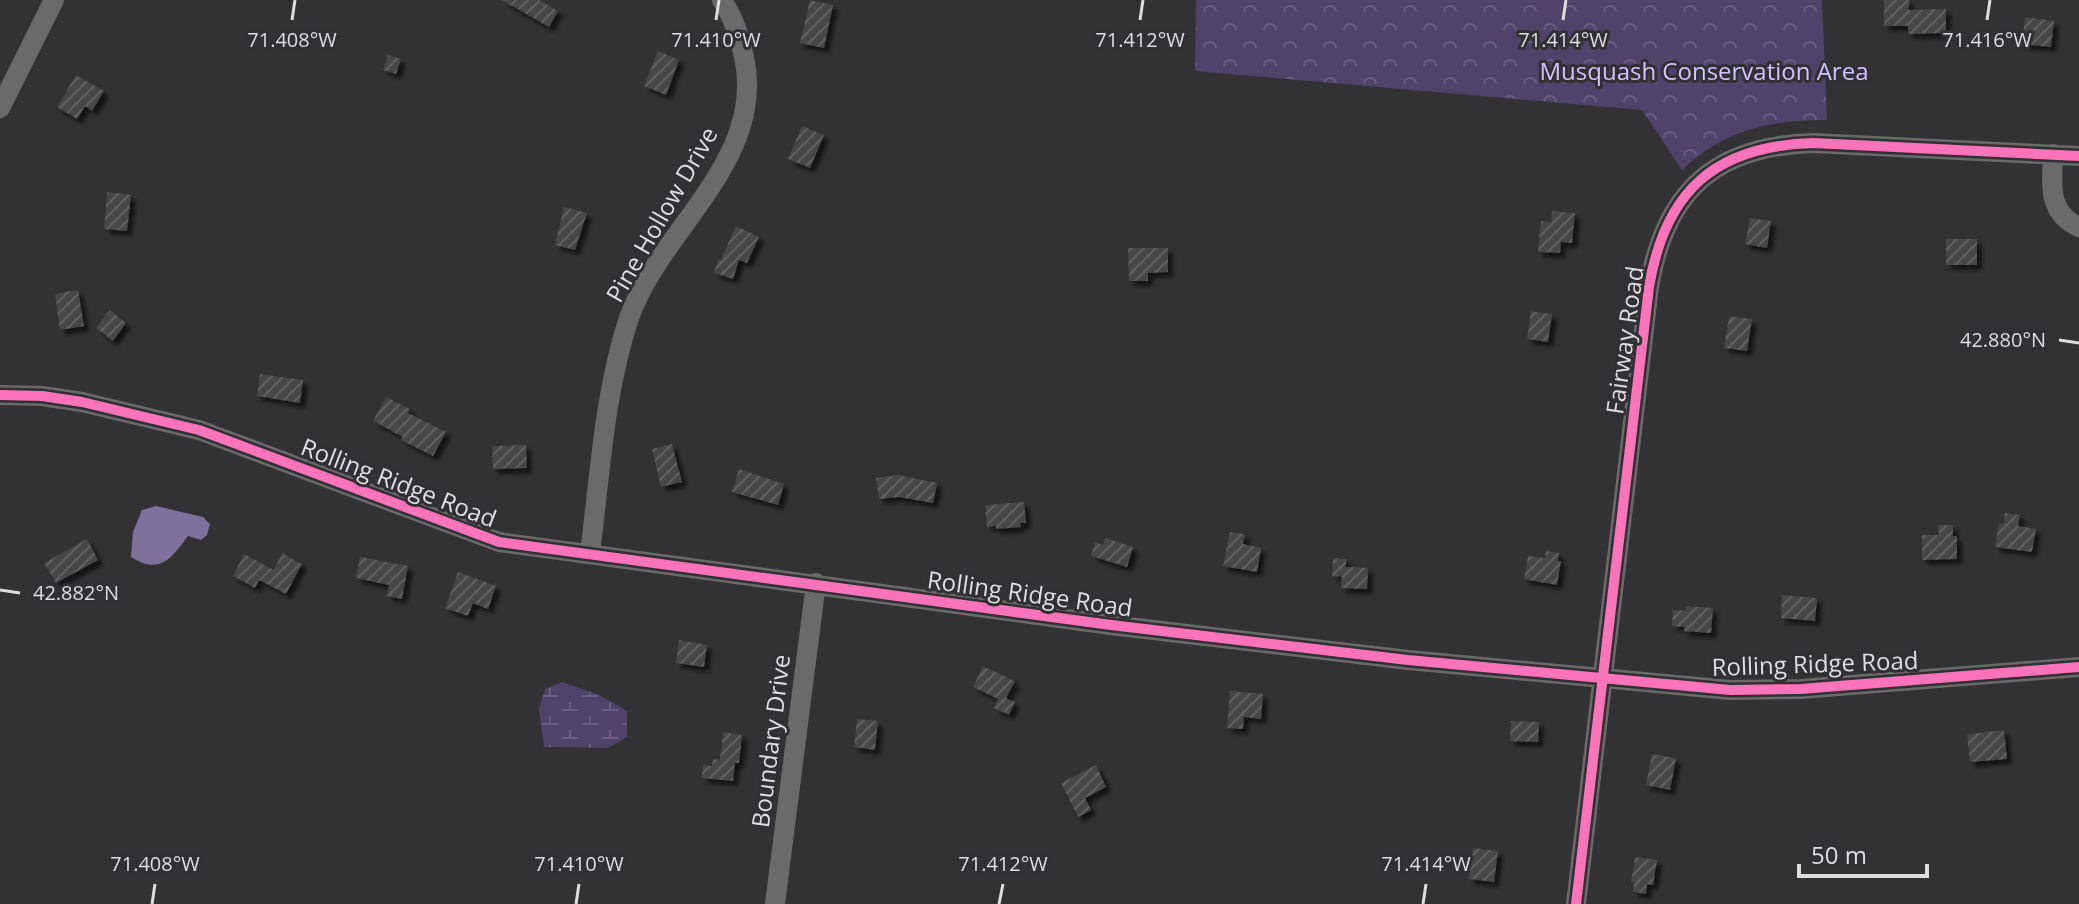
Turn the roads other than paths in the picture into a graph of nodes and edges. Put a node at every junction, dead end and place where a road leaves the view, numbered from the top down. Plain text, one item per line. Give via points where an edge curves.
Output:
1 (54, 0) edge
2 (722, 0) edge
3 (0, 108) edge
4 (2053, 154) junction
5 (2079, 156) edge
6 (2079, 227) edge
7 (0, 395) edge
8 (590, 553) junction
9 (816, 583) junction
10 (2079, 667) edge
11 (1603, 677) junction
12 (775, 904) edge
13 (1576, 904) edge

1 - 3 street
2 - 8 street, Pine Hollow Drive via 745,58 746,111 722,167 645,283 629,319 607,417
4 - 5 street, Fairway Road
4 - 6 street via 2054,205
4 - 11 street, Fairway Road via 1772,145 1717,168 1687,195 1664,228 1652,268
7 - 8 street, Rolling Ridge Road via 82,402 174,423 499,542
8 - 9 street, Rolling Ridge Road
9 - 11 street, Rolling Ridge Road via 1120,626
9 - 12 street, Boundary Drive
10 - 11 street, Rolling Ridge Road via 1801,689 1730,690
11 - 13 street, Fairway Road

